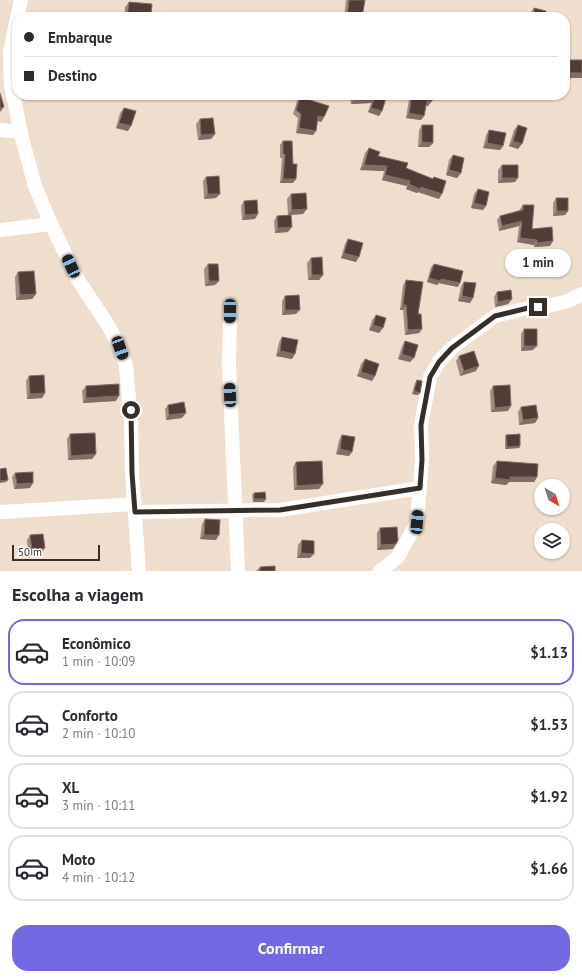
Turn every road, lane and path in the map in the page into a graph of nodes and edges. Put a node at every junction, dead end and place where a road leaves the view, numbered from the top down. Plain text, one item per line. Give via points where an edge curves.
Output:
1 (21, 0) edge
2 (18, 12) edge
3 (12, 42) edge
4 (12, 90) edge
5 (14, 100) edge
6 (0, 130) edge
7 (21, 132) junction
8 (51, 224) junction
9 (0, 230) edge
10 (582, 294) edge
11 (568, 301) junction
12 (582, 304) edge
13 (230, 311) dead end
14 (420, 488) junction
15 (135, 508) junction
16 (235, 511) junction
17 (0, 512) edge
18 (139, 571) edge
19 (238, 571) edge
20 (380, 571) edge

1 - 2 street
3 - 4 street
5 - 7 street
6 - 7 street
7 - 8 street via 35,186
8 - 9 street
8 - 15 street via 78,280 108,325 126,366
10 - 11 street
11 - 12 street
11 - 14 street via 495,316 452,348 439,362 430,377 421,425
13 - 16 street via 229,366
14 - 16 street via 280,510
14 - 20 street via 417,522 398,557
15 - 16 street
15 - 17 street
15 - 18 street
16 - 19 street

